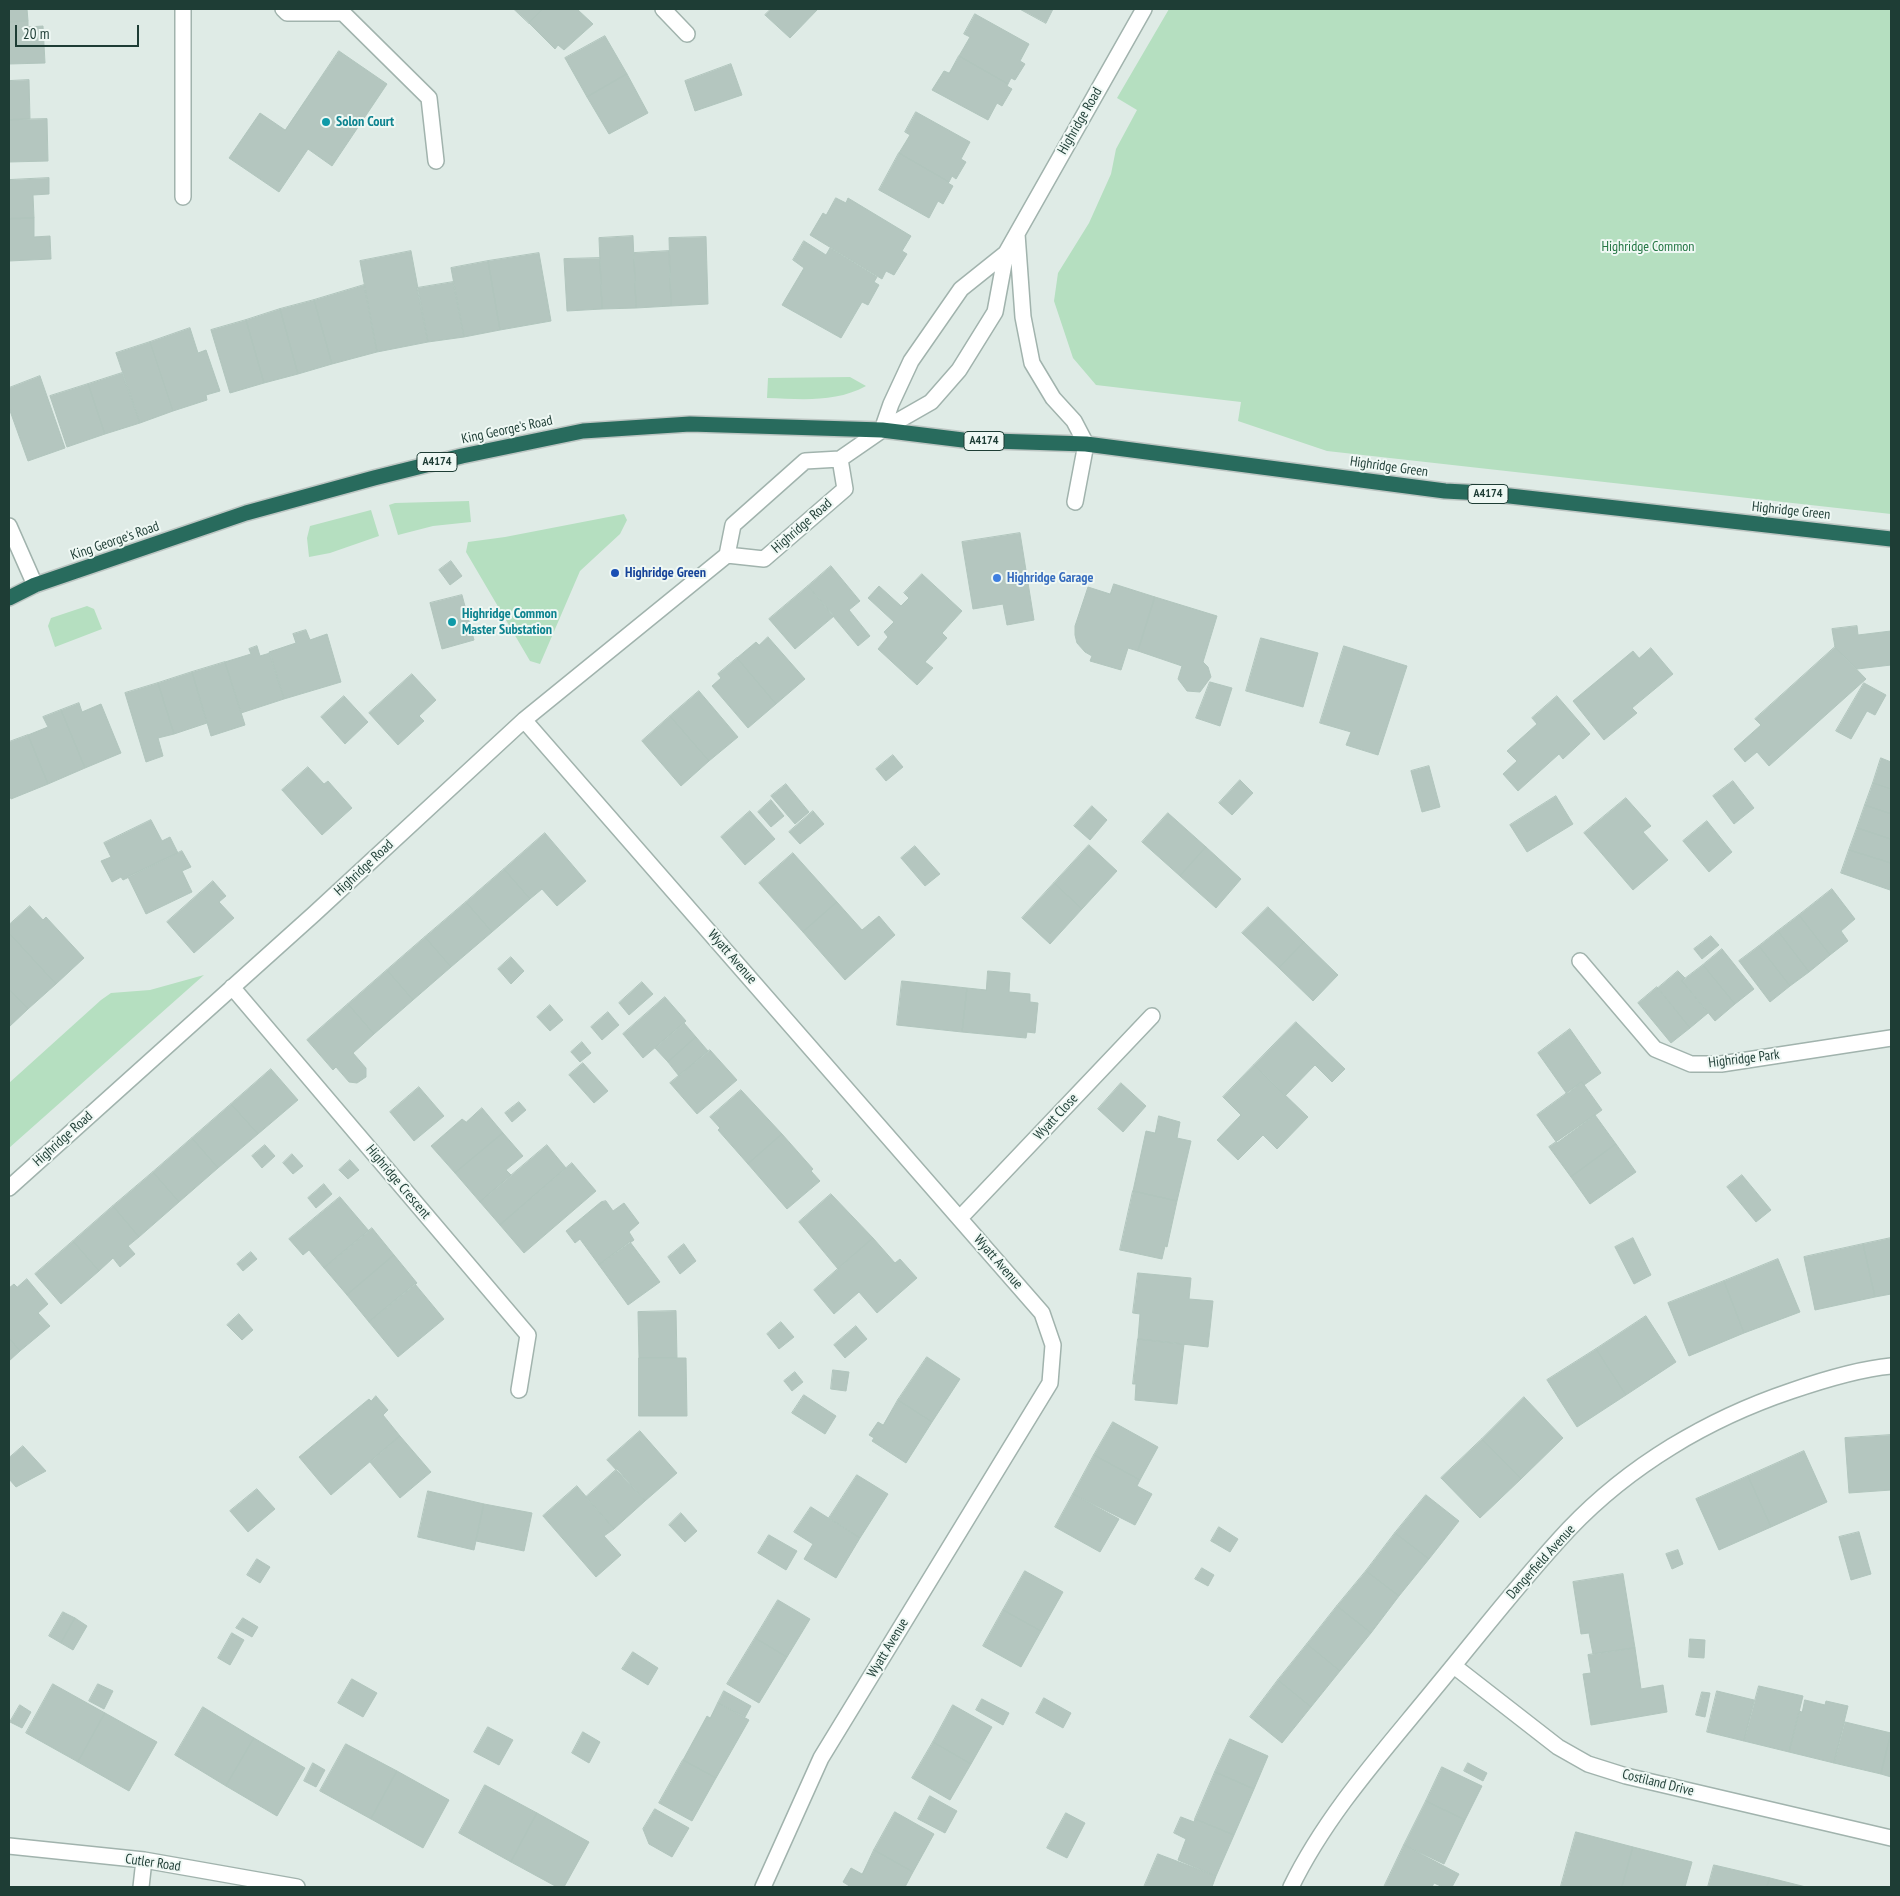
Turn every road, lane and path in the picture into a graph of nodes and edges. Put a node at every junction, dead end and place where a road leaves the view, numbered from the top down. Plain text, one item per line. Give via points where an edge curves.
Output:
1 (183, 9) edge
2 (283, 9) edge
3 (664, 9) edge
4 (1144, 9) edge
5 (345, 11) edge
6 (686, 34) dead end
7 (436, 161) dead end
8 (183, 197) dead end
9 (1016, 233) junction
10 (1006, 253) junction
11 (882, 430) junction
12 (1086, 444) junction
13 (840, 459) junction
14 (1075, 502) dead end
15 (9, 526) edge
16 (1891, 539) edge
17 (726, 555) junction
18 (35, 585) junction
19 (9, 598) edge
20 (524, 720) junction
21 (1580, 961) dead end
22 (232, 987) junction
23 (1152, 1016) dead end
24 (1891, 1038) edge
25 (9, 1188) edge
26 (960, 1218) junction
27 (1891, 1366) edge
28 (519, 1390) dead end
29 (1454, 1666) junction
30 (1891, 1838) edge
31 (9, 1846) edge
32 (144, 1860) junction
33 (141, 1887) edge
34 (297, 1887) edge
35 (763, 1887) edge
36 (1291, 1887) edge

1 - 8 street
2 - 5 street via 287,13
3 - 6 street
4 - 9 street, Highridge Road
5 - 7 street via 429,98
9 - 10 street, Highridge Road
9 - 12 street via 1023,317 1032,363 1053,398 1074,421
10 - 11 street, Highridge Road via 961,289 911,361
10 - 11 street, Highridge Road via 995,312 959,370 930,402
11 - 12 highway, Highridge Green / A4174 via 963,440
11 - 13 street, Highridge Road
11 - 18 highway, King George's Road / A4174 via 690,424 583,431 453,458 246,513
12 - 14 street
12 - 16 highway, Highridge Green / A4174 via 1446,492 1493,494
13 - 17 street via 805,461 733,525
13 - 17 street, Highridge Road via 846,489 764,559
15 - 18 street
17 - 20 street, Highridge Road
18 - 19 highway, King George's Road / A4174
20 - 22 street, Highridge Road
20 - 26 street, Wyatt Avenue
21 - 24 street, Highridge Park via 1655,1049 1691,1064 1721,1064
22 - 25 street, Highridge Road
22 - 28 street, Highridge Crescent via 528,1335
23 - 26 street, Wyatt Close
26 - 35 street, Wyatt Avenue via 1042,1313 1053,1345 1050,1383 821,1758
27 - 29 street, Dangerfield Avenue via 1822,1381 1752,1404 1693,1432 1632,1473 1570,1527
29 - 30 street, Costiland Drive via 1558,1746 1588,1764 1626,1776
29 - 36 street, Dangerfield Avenue via 1331,1818
31 - 32 street, Cutler Road
32 - 33 street
32 - 34 street, Cutler Road

